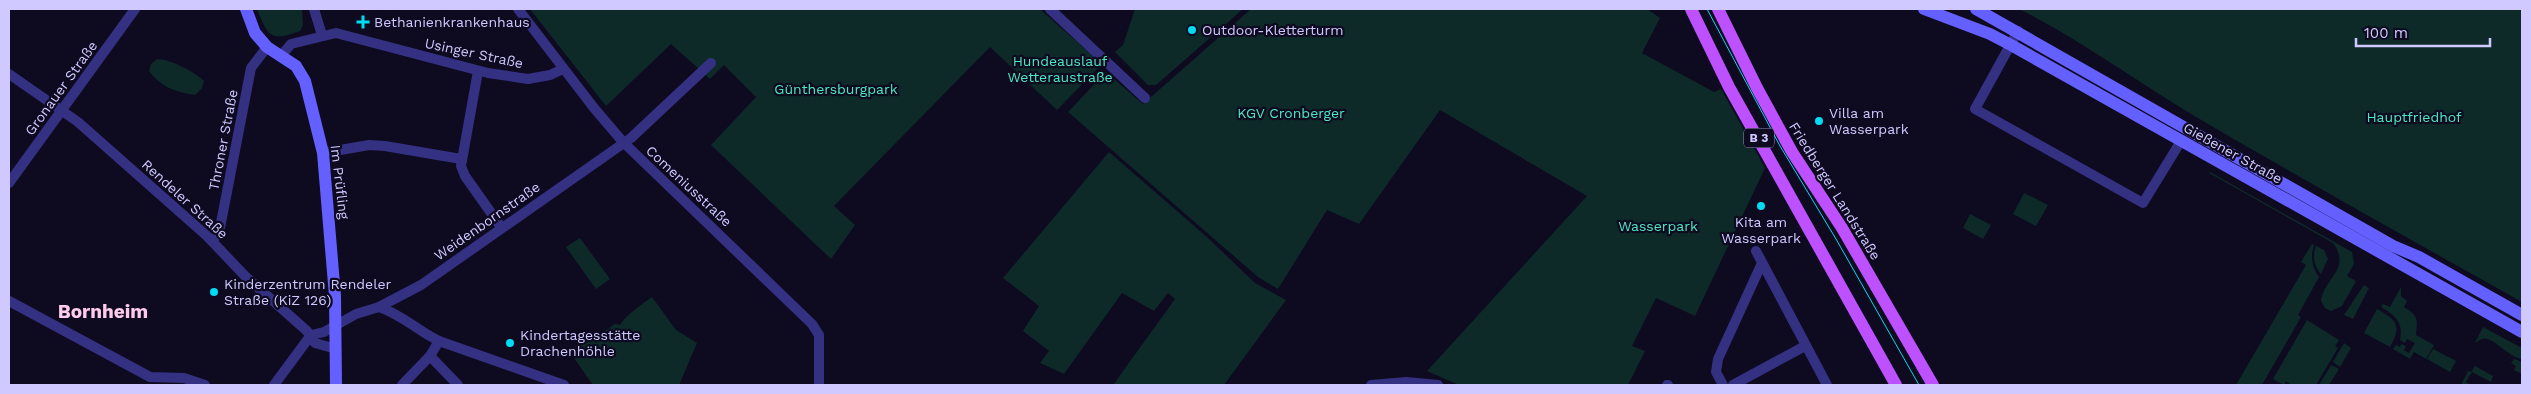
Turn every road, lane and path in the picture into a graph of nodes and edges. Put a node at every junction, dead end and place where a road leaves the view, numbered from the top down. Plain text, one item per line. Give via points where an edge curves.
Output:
1 (135, 9) edge
2 (246, 9) edge
3 (314, 9) edge
4 (518, 9) edge
5 (1050, 9) edge
6 (1690, 9) edge
7 (1718, 9) edge
8 (1924, 9) edge
9 (1976, 9) edge
10 (2018, 31) junction
11 (322, 35) junction
12 (2010, 45) junction
13 (267, 47) junction
14 (282, 56) junction
15 (712, 63) dead end
16 (563, 69) junction
17 (478, 71) junction
18 (9, 74) edge
19 (1145, 98) dead end
20 (63, 110) junction
21 (2181, 141) junction
22 (623, 142) junction
23 (323, 153) junction
24 (461, 159) junction
25 (9, 184) edge
26 (501, 227) junction
27 (212, 241) junction
28 (1756, 251) dead end
29 (1762, 263) junction
30 (9, 301) edge
31 (379, 307) junction
32 (2522, 315) edge
33 (337, 324) junction
34 (2522, 332) edge
35 (311, 335) junction
36 (439, 341) junction
37 (1805, 346) junction
38 (336, 349) junction
39 (430, 356) junction
40 (162, 382) edge
41 (205, 385) edge
42 (274, 385) edge
43 (336, 385) edge
44 (402, 385) edge
45 (458, 385) edge
46 (564, 385) edge
47 (819, 385) edge
48 (1370, 385) edge
49 (1438, 385) edge
50 (1723, 385) edge
51 (1733, 385) edge
52 (1827, 385) edge
53 (1896, 385) edge
54 (1933, 385) edge

1 - 20 street, Gronauer Straße
2 - 13 main road, Im Prüfling via 255,33
3 - 11 street
4 - 16 street, Comeniusstraße
5 - 19 street
6 - 53 main road, B 3
7 - 54 main road, Friedberger Landstraße / B 3 via 1792,152 1842,228
8 - 12 main road, Gießener Straße
9 - 10 main road, Gießener Straße
10 - 12 street
10 - 32 main road, Gießener Straße via 2393,246 2419,257
11 - 14 street via 291,44
11 - 17 street, Usinger Straße via 336,33
12 - 21 main road, Gießener Straße
12 - 21 street via 1975,108 1995,120 2143,203
13 - 14 main road, Im Prüfling
13 - 27 street, Throner Straße via 251,68 218,232
14 - 23 main road, Im Prüfling via 296,66 305,81
15 - 22 street, Weidenbornstraße
16 - 17 street, Usinger Straße via 528,79
16 - 22 street, Comeniusstraße
17 - 24 street
18 - 20 street, Rendeler Straße
20 - 25 street, Gronauer Straße
20 - 27 street, Rendeler Straße
21 - 34 main road, Gießener Straße
22 - 26 street, Weidenbornstraße
22 - 47 street, Comeniusstraße via 812,324 820,335
23 - 24 street via 369,145
23 - 33 main road, Im Prüfling
24 - 26 street via 465,176
26 - 31 street, Weidenbornstraße via 421,285
27 - 35 street, Rendeler Straße via 245,276
28 - 29 street
29 - 37 street
29 - 50 street via 1718,359 1716,372
30 - 40 street
31 - 33 street, Weidenbornstraße
31 - 36 street via 394,312
33 - 35 street, Weidenbornstraße
33 - 38 main road, Im Prüfling
35 - 38 street, Rendeler Straße via 315,343
35 - 42 street
36 - 39 street
36 - 46 street
37 - 51 street
37 - 52 street
38 - 43 main road, Im Prüfling
39 - 44 street
39 - 45 street
40 - 41 street via 184,378
48 - 49 street via 1406,382

